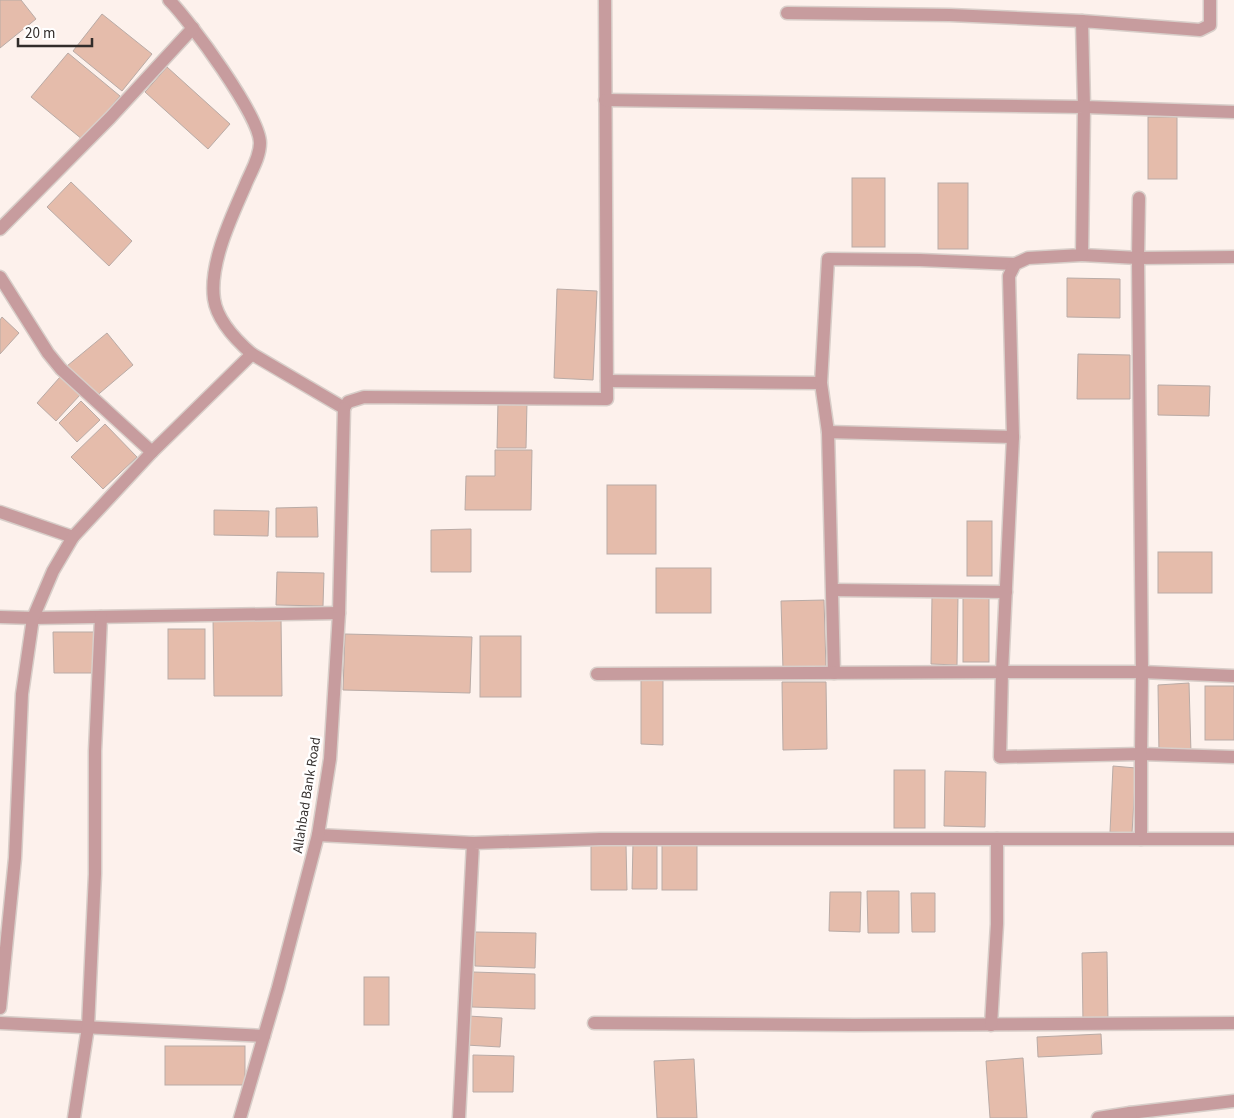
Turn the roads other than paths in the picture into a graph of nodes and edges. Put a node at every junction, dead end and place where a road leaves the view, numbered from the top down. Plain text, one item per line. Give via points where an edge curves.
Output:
1 (169, 0) edge
2 (605, 0) edge
3 (1210, 0) edge
4 (786, 13) dead end
5 (1082, 21) junction
6 (193, 28) junction
7 (605, 100) junction
8 (1084, 107) junction
9 (1234, 112) edge
10 (1139, 198) dead end
11 (0, 229) edge
12 (1082, 256) junction
13 (1234, 257) edge
14 (1138, 258) junction
15 (1015, 264) junction
16 (0, 277) edge
17 (252, 354) junction
18 (607, 381) junction
19 (821, 383) junction
20 (344, 408) junction
21 (828, 432) junction
22 (1012, 437) junction
23 (152, 452) junction
24 (0, 512) edge
25 (72, 537) junction
26 (834, 590) junction
27 (1006, 592) junction
28 (339, 613) junction
29 (0, 617) edge
30 (101, 617) junction
31 (33, 618) junction
32 (1002, 672) junction
33 (1142, 672) junction
34 (834, 673) junction
35 (596, 674) dead end
36 (1234, 676) edge
37 (1141, 754) junction
38 (1234, 757) edge
39 (318, 835) junction
40 (997, 839) junction
41 (1234, 839) edge
42 (1141, 840) junction
43 (473, 843) junction
44 (0, 1008) edge
45 (0, 1023) edge
46 (594, 1023) dead end
47 (1234, 1024) edge
48 (991, 1025) junction
49 (88, 1027) junction
50 (264, 1036) junction
51 (1234, 1101) edge
52 (1131, 1116) edge
53 (74, 1118) edge
54 (240, 1118) edge
55 (459, 1118) edge
56 (1098, 1118) edge

1 - 6 street
2 - 7 street
3 - 5 street via 1210,26 1200,30
4 - 5 street
5 - 8 street
6 - 11 street
6 - 17 street via 250,113 259,134 256,160 228,224 214,273 213,289 219,315
7 - 8 street
7 - 18 street
8 - 9 street
8 - 12 street
10 - 14 street
12 - 14 street
12 - 15 street via 1028,258
13 - 14 street
14 - 33 street
15 - 19 street via 828,259
15 - 22 street via 1009,276
16 - 23 street via 61,369
17 - 20 street
17 - 23 street
18 - 19 street
18 - 20 street via 607,399 364,397 348,402
19 - 21 street
20 - 28 street, Allahbad Bank Road
21 - 22 street
21 - 26 street
22 - 27 street
23 - 25 street
24 - 25 street
25 - 31 street
26 - 27 street
26 - 34 street
27 - 32 street
28 - 30 street
28 - 39 street, Allahbad Bank Road via 330,759
29 - 31 street
30 - 31 street
30 - 49 street via 94,751 94,874
31 - 44 street via 22,694 15,858
32 - 33 street
32 - 34 street
32 - 37 street via 1000,757
33 - 36 street
33 - 37 street
34 - 35 street
37 - 38 street
37 - 42 street
39 - 43 street
39 - 50 street, Allahbad Bank Road
40 - 42 street
40 - 43 street via 600,839
40 - 48 street via 997,924
41 - 42 street
43 - 55 street
45 - 49 street
46 - 48 street
47 - 48 street
49 - 50 street
49 - 53 street
50 - 54 street, Allahbad Bank Road
51 - 52 street
52 - 56 street

